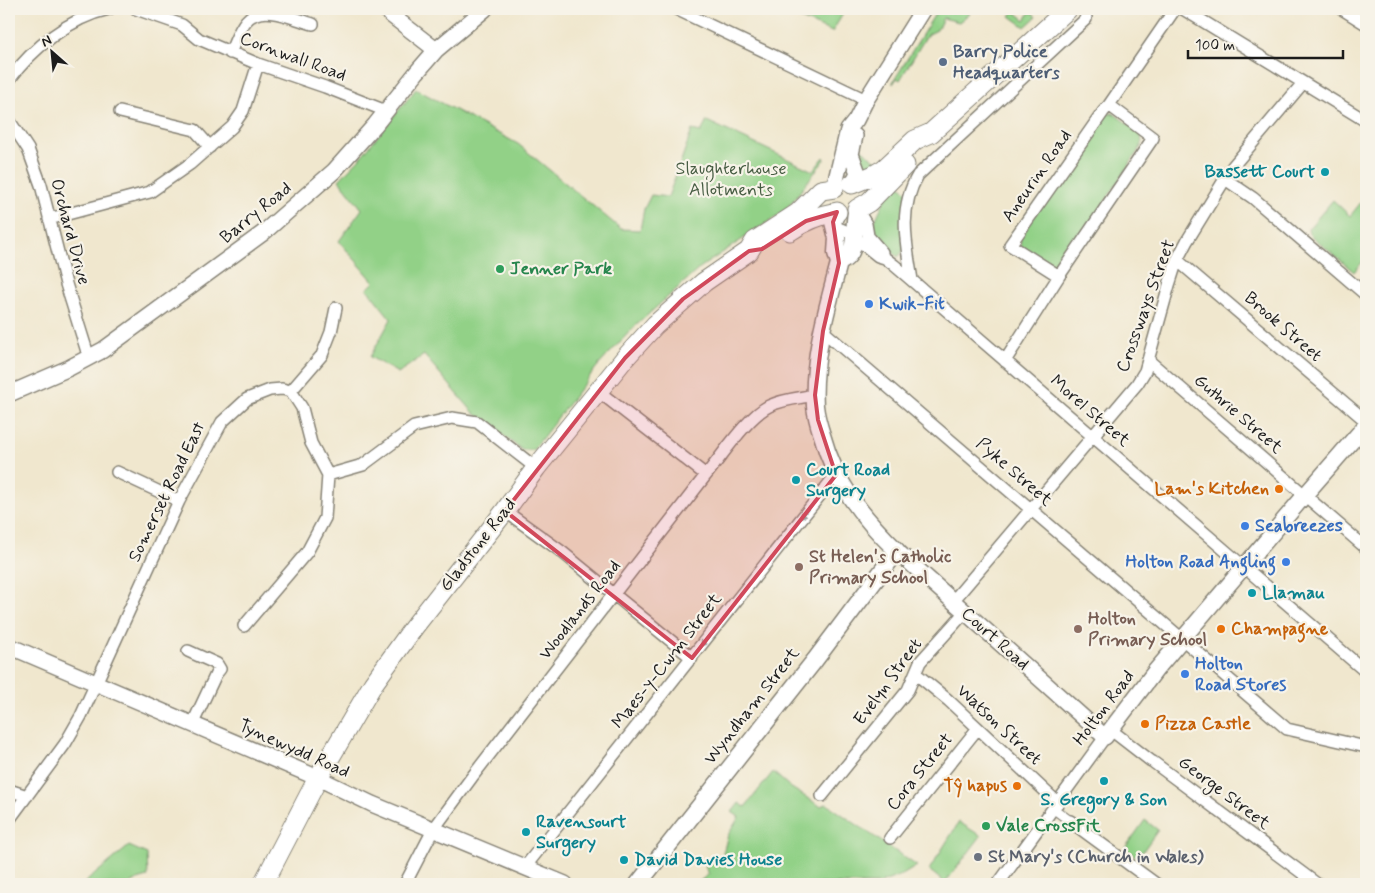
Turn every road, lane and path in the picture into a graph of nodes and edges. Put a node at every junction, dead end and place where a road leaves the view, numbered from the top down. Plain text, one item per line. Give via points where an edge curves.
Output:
1 (109, 9) edge
2 (136, 9) edge
3 (386, 9) edge
4 (485, 9) edge
5 (676, 9) edge
6 (923, 9) edge
7 (1068, 9) edge
8 (1085, 9) edge
9 (1175, 9) edge
10 (1183, 9) edge
11 (1342, 9) edge
12 (313, 24) dead end
13 (1366, 24) edge
14 (436, 50) junction
15 (230, 52) junction
16 (258, 64) junction
17 (9, 80) edge
18 (1303, 83) junction
19 (866, 100) junction
20 (1109, 105) junction
21 (386, 110) junction
22 (120, 112) dead end
23 (9, 120) edge
24 (856, 120) junction
25 (1366, 121) edge
26 (931, 134) junction
27 (210, 148) junction
28 (1225, 179) junction
29 (843, 186) junction
30 (857, 209) junction
31 (49, 219) junction
32 (836, 220) junction
33 (854, 237) junction
34 (749, 251) junction
35 (885, 258) junction
36 (1178, 260) junction
37 (839, 263) junction
38 (1059, 276) junction
39 (912, 280) junction
40 (1366, 295) edge
41 (336, 308) dead end
42 (823, 331) junction
43 (89, 358) junction
44 (1148, 360) junction
45 (1005, 361) junction
46 (291, 391) junction
47 (598, 391) junction
48 (9, 394) edge
49 (815, 395) junction
50 (1366, 421) edge
51 (1366, 425) edge
52 (1093, 436) junction
53 (536, 468) junction
54 (118, 472) dead end
55 (328, 475) junction
56 (706, 475) junction
57 (836, 475) junction
58 (1305, 494) junction
59 (180, 501) junction
60 (505, 510) junction
61 (1030, 510) junction
62 (1366, 548) edge
63 (897, 551) junction
64 (1244, 568) junction
65 (613, 595) junction
66 (953, 600) junction
67 (965, 612) junction
68 (244, 626) dead end
69 (1182, 639) junction
70 (9, 646) edge
71 (188, 651) dead end
72 (692, 658) junction
73 (1366, 672) edge
74 (915, 676) junction
75 (96, 684) junction
76 (192, 726) junction
77 (978, 728) junction
78 (1108, 733) junction
79 (1366, 747) edge
80 (318, 778) junction
81 (9, 790) edge
82 (27, 796) junction
83 (822, 796) dead end
84 (1056, 806) junction
85 (9, 820) edge
86 (1070, 821) joint
87 (434, 830) junction
88 (890, 838) dead end
89 (525, 868) junction
90 (263, 884) edge
91 (405, 884) edge
92 (565, 884) edge
93 (638, 884) edge
94 (998, 884) edge
95 (1156, 884) edge
96 (1317, 884) edge

1 - 17 street via 96,12 58,32 19,66
2 - 15 street, Cornwall Road via 182,25 198,39
3 - 14 street
4 - 14 street, Barry Road
5 - 19 street
6 - 19 street, Court Road
7 - 26 main road, Gladstone Road
8 - 39 street via 1086,19 918,175 909,193 904,221
9 - 20 street, Aneurin Road
10 - 18 street
11 - 13 street
12 - 15 street via 266,12 251,16 244,23
14 - 21 street, Barry Road
15 - 16 street, Cornwall Road
16 - 21 street, Cornwall Road
16 - 27 street via 243,111
18 - 25 street
18 - 28 street, Crossways Street
19 - 24 street, Court Road
20 - 38 street via 1153,138
20 - 38 street, Aneurin Road via 1010,245
21 - 43 street, Barry Road via 334,171 263,234
22 - 27 street via 195,130
23 - 31 street, Orchard Drive via 28,149
24 - 29 street, Court Road via 844,140
24 - 29 street, Court Road via 851,154 858,173
26 - 29 main road, Gladstone Road via 915,140 874,175
26 - 30 main road, Gladstone Road via 923,148 869,202
27 - 31 street via 150,192
28 - 36 street, Crossways Street
28 - 40 street via 1253,198
29 - 30 main road, Court Road via 859,191
29 - 32 main road, Court Road via 830,200
29 - 34 main road, Gladstone Road via 821,190 798,213 755,242
30 - 32 main road
30 - 33 main road, Court Road
30 - 35 street, Morel Street via 866,224 868,236 882,250
31 - 43 street, Orchard Drive
32 - 33 street, Morel Street via 841,229
32 - 34 main road, Gladstone Road via 825,214 806,221 762,249
32 - 37 main road, Court Road
33 - 35 street, Morel Street
33 - 37 main road, Court Road via 850,255
34 - 47 main road, Gladstone Road via 704,282 670,312 637,344
35 - 39 street, Morel Street
36 - 44 street, Crossways Street
36 - 50 street, Brook Street
37 - 42 main road, Court Road
38 - 45 street
39 - 45 street, Morel Street
41 - 46 street via 322,354
42 - 49 main road, Court Road
42 - 61 street, Pyke Street
43 - 48 street, Barry Road
44 - 52 street, Crossways Street via 1137,384
44 - 58 street, Guthrie Street
45 - 52 street, Morel Street
46 - 55 street via 302,408 311,443
46 - 59 street, Somerset Road East via 270,390 246,399 222,422
47 - 53 main road, Gladstone Road
47 - 56 street
49 - 56 street, Woodlands Road via 790,399 756,415
49 - 57 main road, Court Road via 818,420
51 - 58 street, Holton Road
52 - 61 street, Crossways Street
52 - 64 street, Morel Street
53 - 55 street via 477,422 452,418 414,427 363,465
53 - 60 main road, Gladstone Road
54 - 59 street
55 - 68 street via 324,518 307,552
56 - 65 street, Woodlands Road
57 - 63 main road, Court Road via 868,522
57 -> 72 street, Maes-y-Cwm Street
58 - 62 street, Guthrie Street
58 - 64 street, Holton Road
59 - 75 street, Somerset Road East
60 - 65 street
60 - 80 main road, Gladstone Road via 373,684
61 - 66 street, Crossways Street
61 - 69 street, Pyke Street
63 - 66 street, Court Road
63 - 93 main road, Wyndham Street
64 - 69 street, Holton Road
64 - 73 street, Morel Street
65 - 72 street
65 - 87 street, Woodlands Road
66 - 67 street, Court Road
67 - 74 street, Evelyn Street via 920,662
67 - 78 street, Court Road
69 - 78 street, Holton Road
69 - 79 street, Pyke Street via 1287,729
70 - 75 street, Tynewydd Road
71 - 76 street via 217,664 220,669
72 - 89 street, Maes-y-Cwm Street
74 - 77 street, Watson Street
74 - 83 street, Evelyn Street via 908,690
75 - 76 street, Tynewydd Road
75 - 82 street, Somerset Road East via 65,744
76 - 80 street, Tynewydd Road
77 - 84 street, Watson Street
77 - 88 street, Cora Street
78 - 84 street, Holton Road
78 - 96 street, George Street via 1152,761
80 - 87 street, Tynewydd Road
80 - 90 main road, Gladstone Road
81 - 82 street
82 - 85 street, Somerset Road East
84 - 86 street
84 - 94 street, Holton Road
86 - 95 street
87 - 89 street, Tynewydd Road
87 - 91 street, Woodlands Road
89 - 92 street, Tynewydd Road

